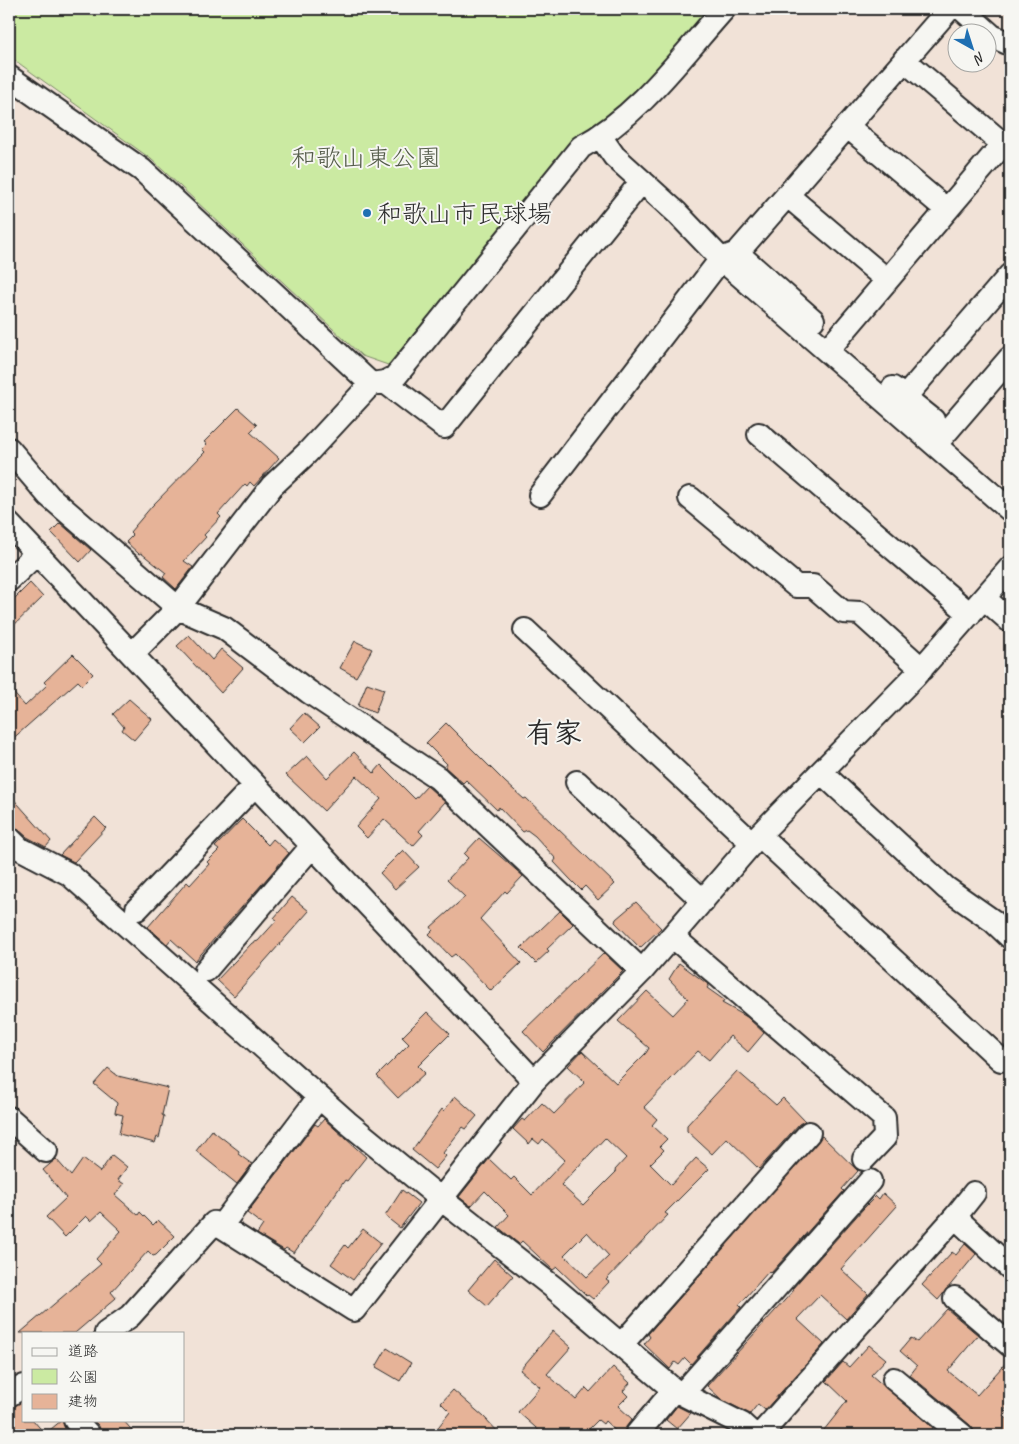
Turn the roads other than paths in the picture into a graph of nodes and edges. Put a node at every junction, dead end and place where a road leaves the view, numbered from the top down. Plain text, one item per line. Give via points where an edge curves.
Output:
1 (724, 9) edge
2 (948, 9) edge
3 (962, 9) edge
4 (1010, 44) edge
5 (904, 60) junction
6 (9, 77) edge
7 (847, 126) junction
8 (600, 136) junction
9 (642, 181) junction
10 (787, 195) junction
11 (947, 210) junction
12 (729, 256) junction
13 (1010, 275) edge
14 (887, 280) junction
15 (817, 323) dead end
16 (827, 351) junction
17 (1010, 358) edge
18 (868, 368) dead end
19 (378, 383) junction
20 (905, 397) junction
21 (933, 420) dead end
22 (759, 434) dead end
23 (936, 444) junction
24 (9, 449) edge
25 (540, 495) dead end
26 (690, 498) dead end
27 (1010, 510) edge
28 (9, 524) edge
29 (37, 554) junction
30 (1010, 568) edge
31 (9, 580) edge
32 (977, 606) junction
33 (178, 608) junction
34 (1010, 621) edge
35 (525, 630) dead end
36 (132, 654) junction
37 (922, 669) junction
38 (821, 772) junction
39 (577, 782) dead end
40 (255, 785) junction
41 (9, 838) edge
42 (756, 839) junction
43 (312, 846) junction
44 (703, 900) junction
45 (137, 909) dead end
46 (672, 936) junction
47 (1010, 937) edge
48 (206, 970) dead end
49 (642, 971) junction
50 (1001, 1060) dead end
51 (534, 1081) junction
52 (319, 1097) junction
53 (9, 1118) edge
54 (809, 1133) dead end
55 (46, 1151) dead end
56 (974, 1193) dead end
57 (441, 1199) junction
58 (955, 1217) junction
59 (221, 1226) junction
60 (1010, 1268) edge
61 (955, 1298) dead end
62 (107, 1332) edge
63 (1010, 1344) edge
64 (621, 1346) junction
65 (894, 1378) dead end
66 (22, 1387) edge
67 (678, 1392) junction
68 (9, 1395) edge
69 (77, 1422) edge
70 (90, 1435) edge
71 (636, 1435) edge
72 (754, 1435) edge
73 (760, 1435) edge
74 (962, 1435) edge

1 - 8 street via 630,114
2 - 5 street
3 - 4 street via 992,36
5 - 7 street
5 - 11 street via 1003,144
6 - 19 street via 142,170
7 - 10 street
7 - 11 street
8 - 9 street via 614,156
8 - 19 street via 581,147 395,377
9 - 12 street
9 - 19 street via 444,427
10 - 12 street
10 - 14 street
11 - 14 street
12 - 15 street
12 - 16 street
12 - 25 street
13 - 20 street
14 - 16 street
16 - 23 street
17 - 23 street
18 - 20 street
19 - 33 street via 272,486
20 - 21 street
22 - 32 street
23 - 27 street
24 - 33 street via 49,496
26 - 37 street via 796,586 813,586 842,612 860,613
28 - 29 street
29 - 31 street
29 - 36 street
30 - 32 street
32 - 34 street
32 - 37 street
33 - 36 street
33 - 49 street via 224,628 309,692 438,778
35 - 42 street
36 - 40 street
37 - 38 street
38 - 42 street
38 - 47 street via 946,888
39 - 44 street
40 - 43 street
40 - 45 street
41 - 52 street via 19,848 70,874
42 - 44 street
42 - 50 street
43 - 48 street
43 - 51 street
44 - 46 street
46 - 49 street
46 - 67 street via 884,1118 885,1137 867,1170
49 - 51 street
51 - 57 street
52 - 57 street
52 - 59 street
53 - 55 street
54 - 64 street
56 - 58 street
57 - 59 street via 354,1310
57 - 64 street via 553,1287
58 - 60 street
58 - 73 street
59 - 62 street via 214,1223 130,1316
61 - 63 street
64 - 67 street
65 - 74 street
66 - 68 street
67 - 71 street
67 - 72 street via 742,1424
69 - 70 street

